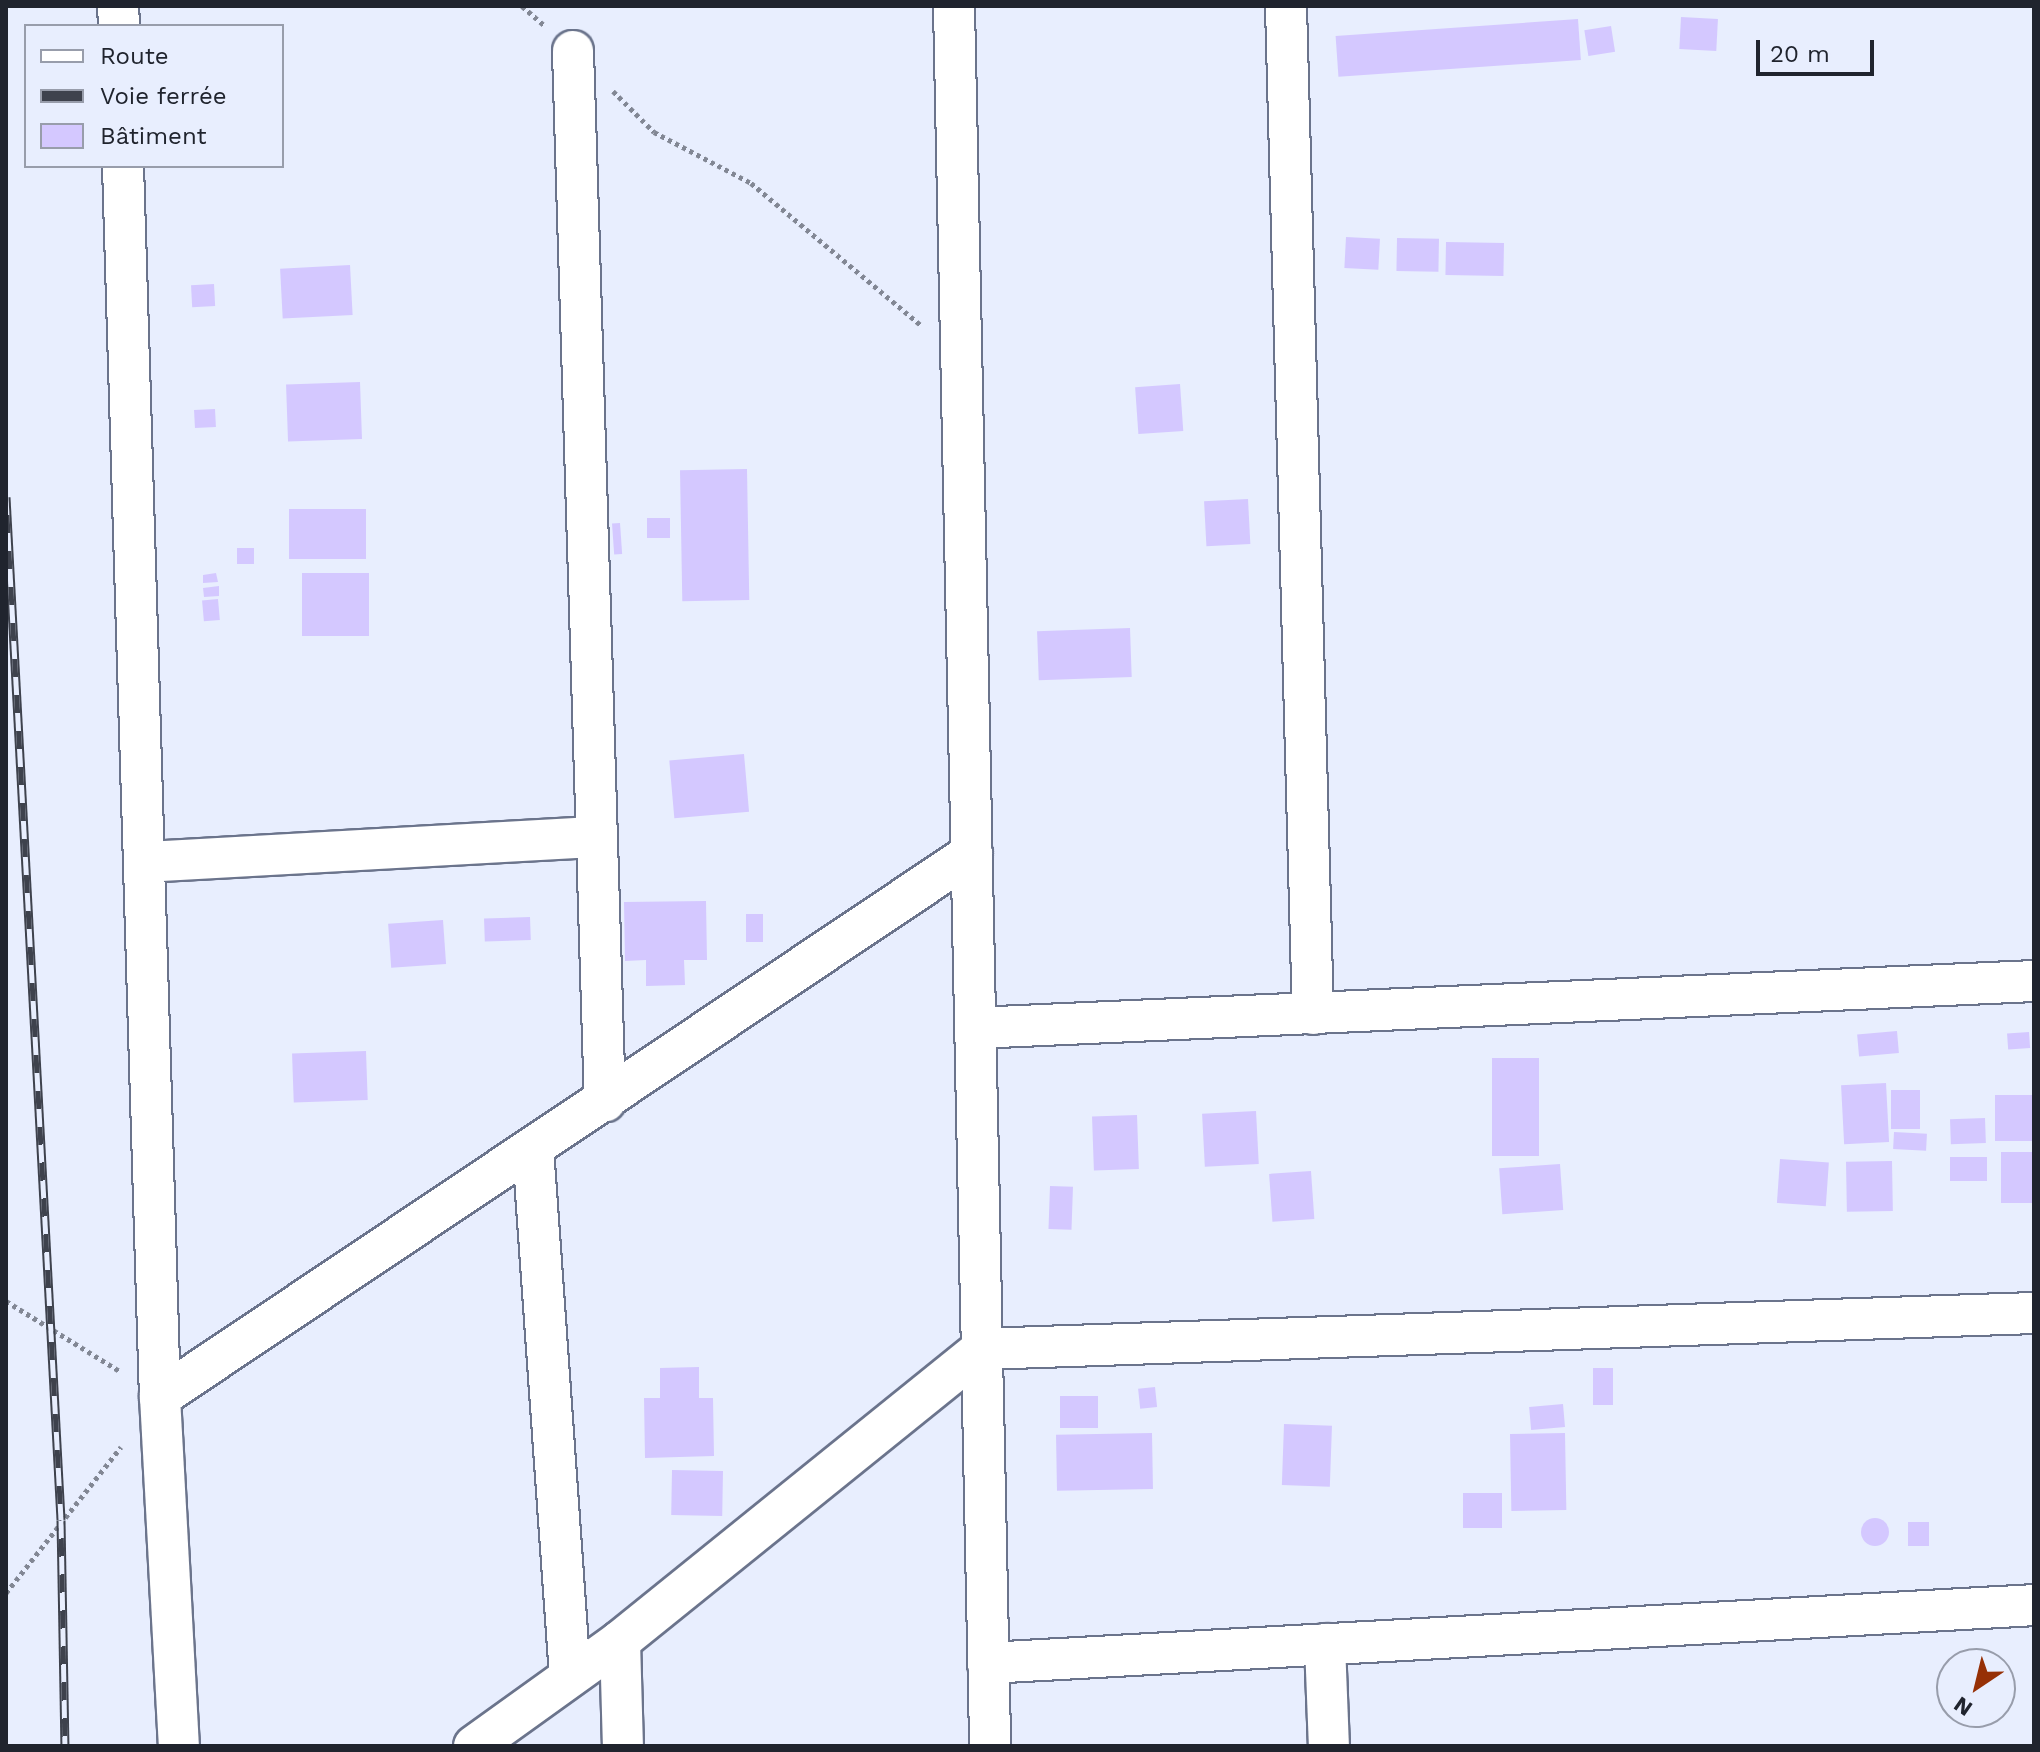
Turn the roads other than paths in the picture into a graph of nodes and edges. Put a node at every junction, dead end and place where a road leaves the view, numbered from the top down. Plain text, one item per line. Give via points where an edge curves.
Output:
1 (954, 6) edge
2 (1286, 6) edge
3 (573, 51) road end
4 (123, 168) edge
5 (591, 837) junction
6 (972, 853) junction
7 (145, 862) junction
8 (2034, 981) edge
9 (1313, 1014) junction
10 (975, 1028) junction
11 (605, 1102) junction
12 (533, 1149) junction
13 (2034, 1313) edge
14 (982, 1349) junction
15 (160, 1397) junction
16 (2034, 1605) edge
17 (620, 1641) junction
18 (1325, 1644) junction
19 (988, 1663) junction
20 (570, 1675) junction
21 (179, 1746) edge
22 (474, 1746) edge
23 (623, 1746) edge
24 (990, 1746) edge
25 (1329, 1746) edge

1 - 6 street
2 - 9 street
3 - 5 street
4 - 7 street
5 - 7 street
5 - 11 street
6 - 10 street
6 - 11 street
7 - 15 street
8 - 9 street
9 - 10 street
10 - 14 street
11 - 12 street
12 - 15 street
12 - 20 street
13 - 14 street
14 - 17 street
14 - 19 street
15 - 21 street
16 - 18 street
17 - 20 street
17 - 23 street
18 - 19 street
18 - 25 street
19 - 24 street
20 - 22 street

